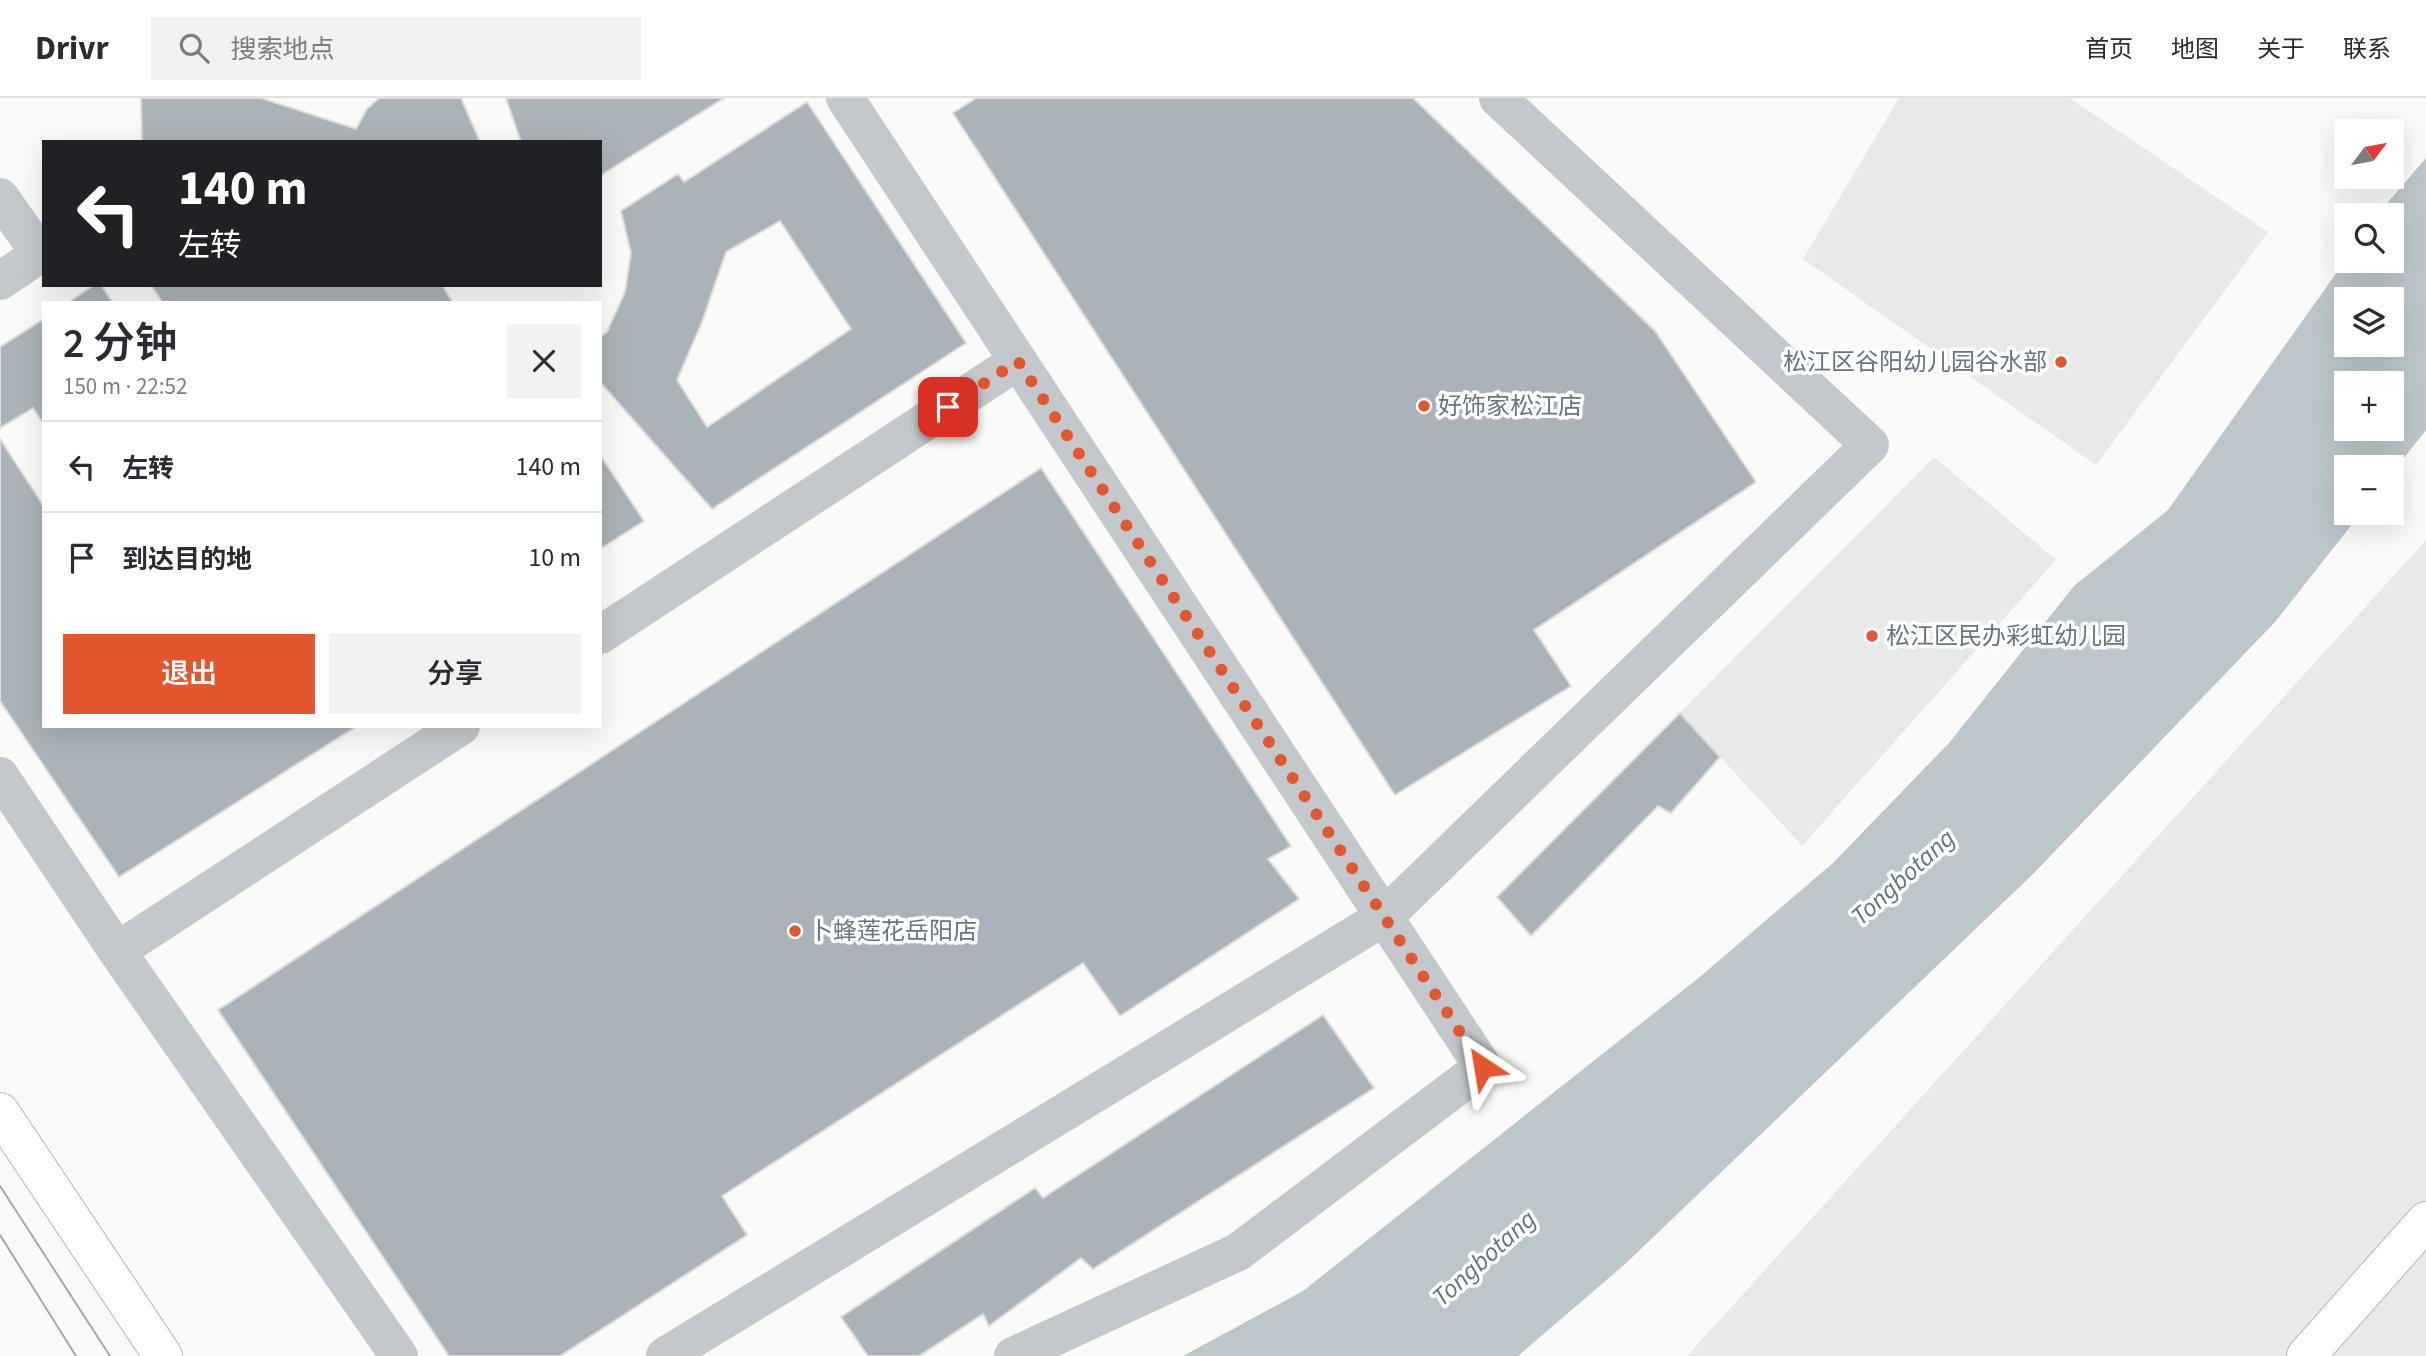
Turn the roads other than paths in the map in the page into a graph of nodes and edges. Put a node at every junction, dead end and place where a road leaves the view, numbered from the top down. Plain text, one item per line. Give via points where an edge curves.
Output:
1 (845, 98) edge
2 (1498, 98) edge
3 (0, 197) edge
4 (0, 281) edge
5 (1018, 361) junction
6 (602, 634) edge
7 (458, 728) edge
8 (0, 776) edge
9 (1384, 917) junction
10 (117, 951) junction
11 (0, 1112) edge
12 (2426, 1221) edge
13 (163, 1356) edge
14 (399, 1356) edge
15 (664, 1356) edge
16 (1013, 1356) edge
17 (2306, 1356) edge

1 - 5 street
2 - 9 street via 1870,445
3 - 4 street via 40,254
5 - 6 street
5 - 9 street
7 - 10 street
8 - 10 street
9 - 15 street
9 - 16 street via 1483,1067 1238,1252
10 - 14 street
11 - 13 main road
12 - 17 main road

